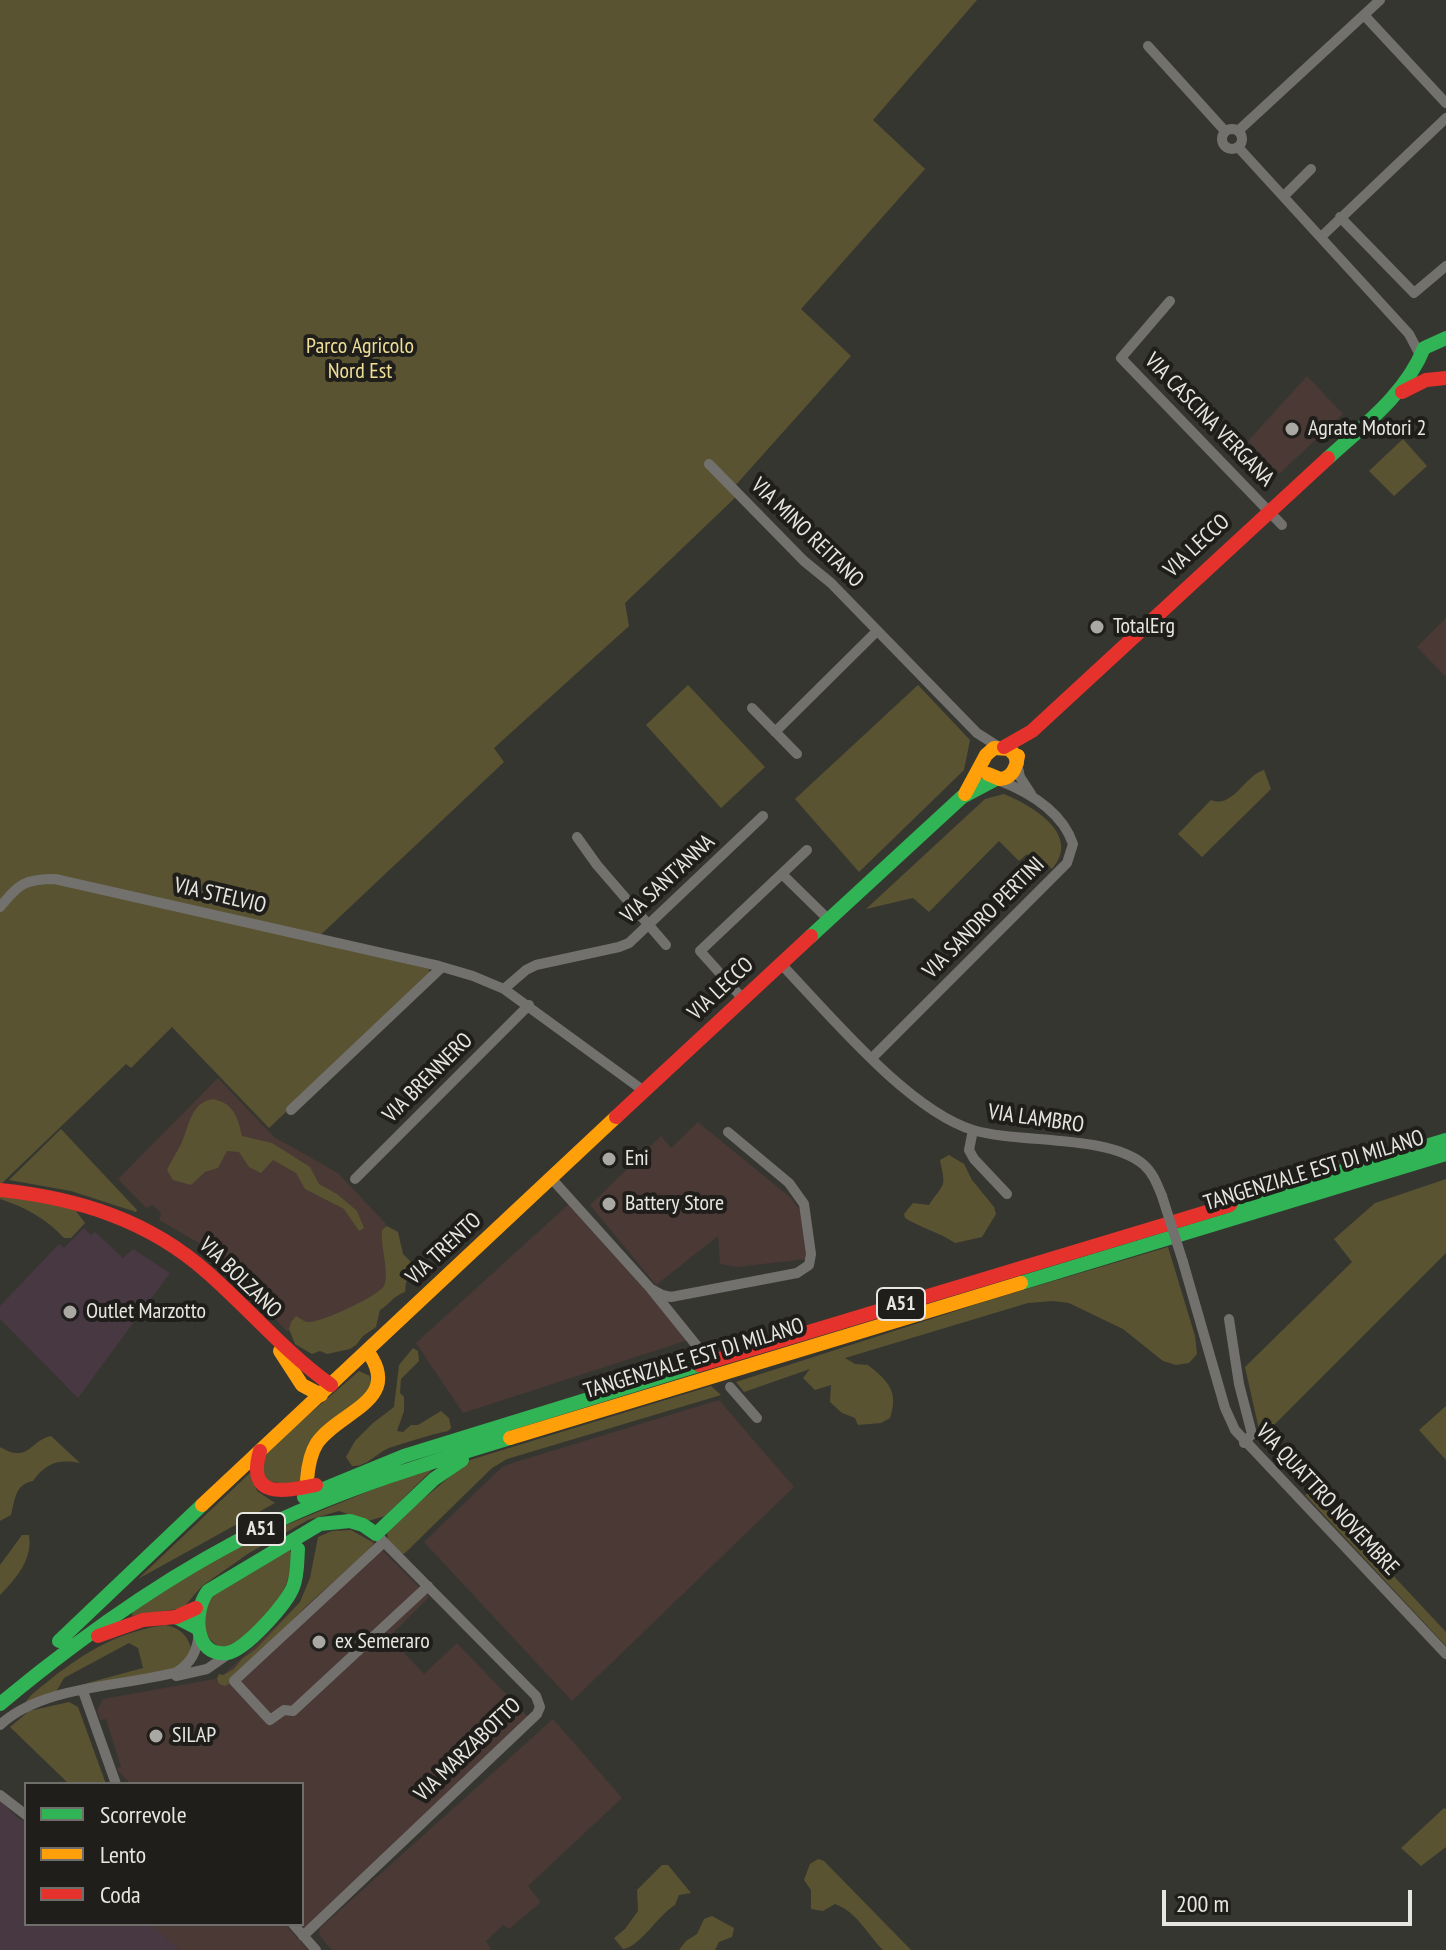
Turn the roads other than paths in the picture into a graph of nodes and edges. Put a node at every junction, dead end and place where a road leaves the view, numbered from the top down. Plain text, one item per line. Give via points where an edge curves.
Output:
1 (1380, 0) edge
2 (1364, 15) junction
3 (1148, 46) dead end
4 (1446, 103) edge
5 (1446, 118) edge
6 (1225, 131) junction
7 (1238, 131) junction
8 (1238, 147) junction
9 (1311, 169) dead end
10 (1284, 196) junction
11 (1340, 217) junction
12 (1322, 236) junction
13 (1446, 266) edge
14 (1170, 301) dead end
15 (1409, 334) junction
16 (1441, 342) edge
17 (1419, 359) junction
18 (1440, 380) edge
19 (1395, 396) junction
20 (709, 464) dead end
21 (1269, 510) junction
22 (1282, 525) dead end
23 (877, 631) junction
24 (752, 708) dead end
25 (1032, 731) junction
26 (775, 732) junction
27 (977, 733) junction
28 (1002, 747) junction
29 (797, 754) dead end
30 (985, 758) junction
31 (1017, 763) junction
32 (997, 779) junction
33 (962, 797) junction
34 (1035, 798) junction
35 (763, 816) dead end
36 (577, 837) dead end
37 (807, 850) dead end
38 (782, 874) junction
39 (0, 907) edge
40 (829, 920) junction
41 (648, 926) junction
42 (666, 945) dead end
43 (781, 964) junction
44 (442, 967) junction
45 (504, 989) junction
46 (743, 999) junction
47 (529, 1005) junction
48 (872, 1058) junction
49 (644, 1091) junction
50 (291, 1110) dead end
51 (973, 1130) junction
52 (728, 1132) dead end
53 (1446, 1140) edge
54 (1446, 1154) edge
55 (551, 1178) junction
56 (355, 1179) dead end
57 (0, 1190) edge
58 (1007, 1194) dead end
59 (1183, 1262) joint
60 (651, 1289) junction
61 (1229, 1319) dead end
62 (701, 1351) dead end
63 (368, 1352) junction
64 (730, 1387) dead end
65 (326, 1390) junction
66 (757, 1418) dead end
67 (557, 1423) junction
68 (1244, 1443) junction
69 (260, 1451) junction
70 (357, 1474) junction
71 (307, 1480) dead end
72 (380, 1538) junction
73 (298, 1549) dead end
74 (428, 1586) junction
75 (196, 1608) junction
76 (176, 1617) junction
77 (199, 1630) junction
78 (64, 1644) junction
79 (226, 1651) junction
80 (1446, 1654) edge
81 (171, 1674) junction
82 (0, 1688) edge
83 (83, 1691) junction
84 (0, 1704) edge
85 (0, 1725) edge
86 (115, 1782) edge
87 (0, 1795) edge
88 (24, 1813) edge
89 (295, 1926) edge
90 (303, 1936) junction
91 (316, 1950) edge

1 - 2 street
2 - 4 street
2 - 7 street
3 - 6 street
5 - 11 street
6 - 7 street
6 - 8 street via 1225,147
7 - 8 street
8 - 10 street
9 - 10 street
10 - 12 street
11 - 12 street
11 - 13 street via 1414,293
12 - 15 street
14 - 21 street, VIA CASCINA VERGANA via 1121,358
15 - 16 street
15 - 17 street
16 - 17 main road, VIA LECCO via 1425,347
17 - 18 main road, VIA LECCO via 1421,372
17 - 19 main road, VIA LECCO
18 - 19 main road, VIA LECCO
19 - 21 main road, VIA LECCO
20 - 23 street, VIA MINO REITANO
21 - 22 street, VIA CASCINA VERGANA
21 - 25 main road, VIA LECCO
23 - 26 street
23 - 27 street, VIA MINO REITANO
24 - 26 street
25 - 28 main road, VIA LECCO
25 - 31 main road, VIA LECCO
26 - 29 street
27 - 28 street, VIA MINO REITANO
27 - 30 street, VIA MINO REITANO
28 - 30 main road, VIA LECCO
28 - 31 main road via 1012,751
30 - 32 main road via 986,771
30 - 33 main road, VIA LECCO
31 - 32 main road, VIA LECCO via 1009,777
31 - 34 street
32 - 33 main road, VIA LECCO
32 - 34 street
33 - 40 main road, VIA LECCO
34 - 48 street, VIA SANDRO PERTINI via 1064,825 1073,844 1062,869
35 - 41 street, VIA SANT'ANNA
36 - 41 street
37 - 38 street, VIA LECCO
38 - 40 street
38 - 46 street, VIA LECCO via 700,951
39 - 44 street, VIA STELVIO via 25,882 55,879
40 - 43 main road, VIA LECCO
41 - 42 street
41 - 45 street, VIA SANT'ANNA via 619,947 536,965
43 - 46 main road, VIA LECCO
43 - 48 street, VIA LAMBRO
44 - 45 street, VIA STELVIO
44 - 50 street
45 - 47 street, VIA STELVIO
46 - 49 main road, VIA LECCO
47 - 49 street, VIA STELVIO
47 - 56 street, VIA BRENNERO
48 - 51 street, VIA LAMBRO via 918,1101
49 - 55 main road, VIA TRENTO
51 - 58 street via 969,1150
51 - 59 street, VIA LAMBRO, bridge via 1123,1152 1149,1171
52 - 60 street via 798,1193 806,1213 809,1265 797,1273 671,1297
53 - 70 main road, TANGENZIALE EST DI MILANO / A51 via 506,1423
54 - 67 main road, TANGENZIALE EST DI MILANO / A51
55 - 60 street
55 - 63 main road, VIA TRENTO
57 - 65 main road, VIA BOLZANO via 73,1201 146,1229 208,1273 271,1338 302,1385
59 - 68 street, VIA QUATTRO NOVEMBRE via 1225,1408
60 - 62 street
61 - 68 street via 1252,1434
63 - 65 main road, VIA TRENTO
63 - 71 main road via 380,1368 381,1384 319,1441
64 - 66 street
65 - 69 main road, VIA TRENTO
67 - 72 main road via 453,1465
67 - 78 main road, TANGENZIALE EST DI MILANO / A51 via 420,1465 291,1515 221,1550
68 - 80 street, VIA QUATTRO NOVEMBRE
69 - 70 main road via 256,1474 275,1491
69 - 78 main road, VIA TRENTO
70 - 78 main road, TANGENZIALE EST DI MILANO / A51 via 231,1532 133,1588
72 - 74 street, VIA MARZABOTTO
72 - 74 street via 234,1681 270,1720 284,1710 293,1711
72 - 75 main road via 355,1521 320,1524 208,1591
73 - 79 main road via 288,1596 251,1636
74 - 90 street, VIA MARZABOTTO via 538,1699 539,1711
75 - 76 main road
75 - 77 main road
76 - 77 main road
76 - 78 main road
77 - 79 main road via 207,1644
77 - 81 street via 193,1657
78 - 82 main road, TANGENZIALE EST DI MILANO / A51
78 - 84 main road, TANGENZIALE EST DI MILANO / A51
79 - 81 street
81 - 83 street
83 - 85 street via 24,1706
83 - 86 street
87 - 88 street
89 - 90 street
90 - 91 street

